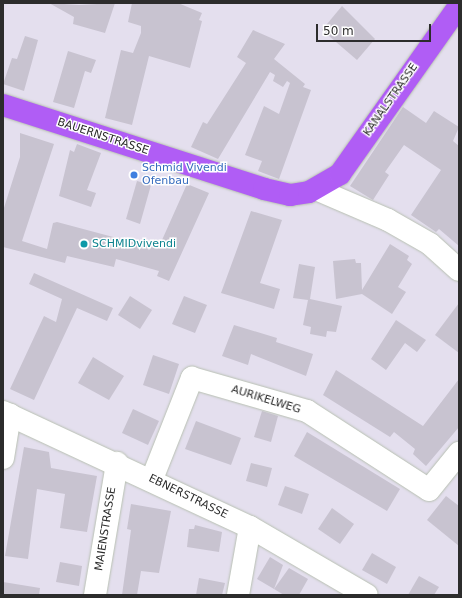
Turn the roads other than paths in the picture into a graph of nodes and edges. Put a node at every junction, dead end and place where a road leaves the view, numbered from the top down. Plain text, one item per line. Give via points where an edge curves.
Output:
1 (453, 7) edge
2 (3, 105) edge
3 (318, 190) junction
4 (459, 270) edge
5 (7, 414) edge
6 (459, 453) edge
7 (3, 458) edge
8 (117, 463) junction
9 (152, 479) junction
10 (250, 527) junction
11 (95, 595) edge
12 (238, 595) edge
13 (367, 595) edge

1 - 3 main road, KANALSTRASSE via 340,174
2 - 3 main road, BAUERNSTRASSE via 264,189 290,194
3 - 4 street via 395,224 430,244
5 - 7 street
5 - 8 street, EBNERSTRASSE
6 - 9 street, AURIKELWEG via 429,490 307,412 192,378
8 - 9 street, EBNERSTRASSE
8 - 11 street, MAIENSTRASSE
9 - 10 street, EBNERSTRASSE
10 - 12 street
10 - 13 street, EBNERSTRASSE

